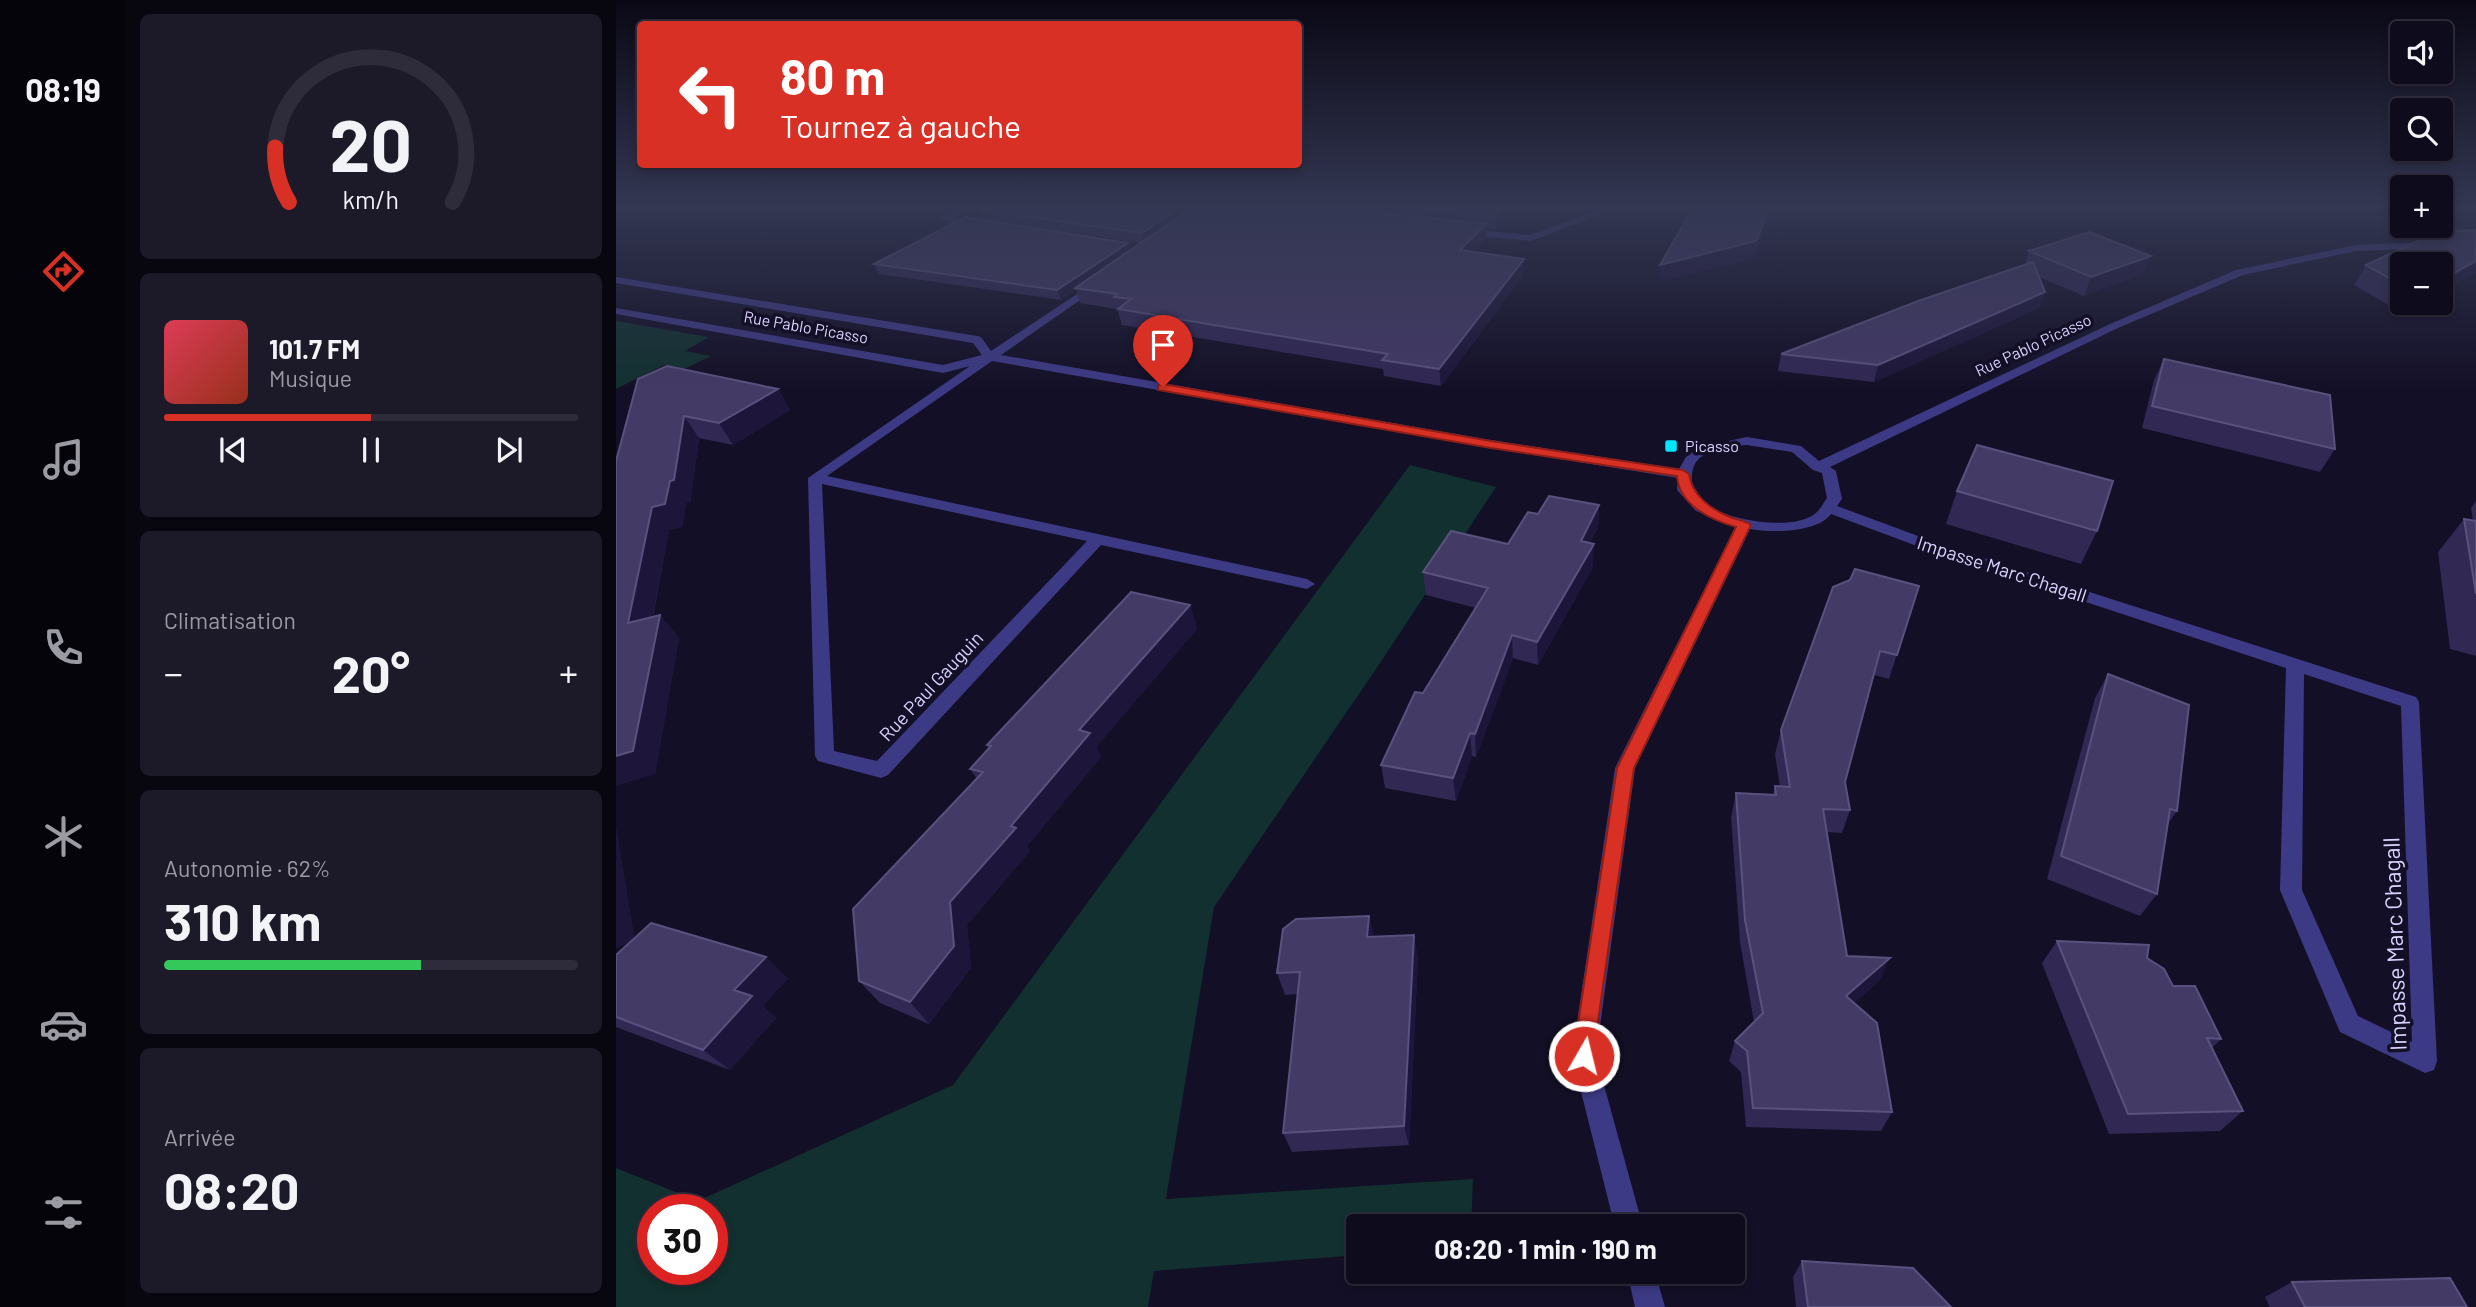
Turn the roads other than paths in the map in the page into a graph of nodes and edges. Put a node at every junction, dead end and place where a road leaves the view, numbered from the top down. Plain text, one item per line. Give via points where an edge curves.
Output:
1 (2260, 268) edge
2 (1106, 277) edge
3 (616, 280) edge
4 (616, 311) edge
5 (989, 357) junction
6 (1818, 467) junction
7 (1683, 474) junction
8 (815, 478) junction
9 (1830, 509) junction
10 (1744, 525) junction
11 (1098, 539) junction
12 (1307, 584) dead end
13 (2295, 665) junction
14 (1626, 1214) edge
15 (1644, 1284) edge
16 (1650, 1307) edge

1 - 6 street, Rue Pablo Picasso via 2240,272 2114,326
2 - 5 street
3 - 5 street, Rue Pablo Picasso via 977,340
4 - 5 street, Rue Pablo Picasso via 943,369
5 - 7 street, Rue Pablo Picasso
5 - 8 street
6 - 7 street via 1796,449 1747,440 1704,450 1690,460
6 - 9 street via 1829,471 1836,484 1837,497
7 - 10 street via 1691,498 1722,519
8 - 11 street
8 - 11 street, Rue Paul Gauguin via 825,756 881,770
9 - 10 street via 1794,526
9 - 13 street, Impasse Marc Chagall
10 - 14 street via 1625,768 1584,1056
11 - 12 street
13 - 13 street, Impasse Marc Chagall via 2410,702 2426,1061 2349,1024 2291,890
15 - 16 street

